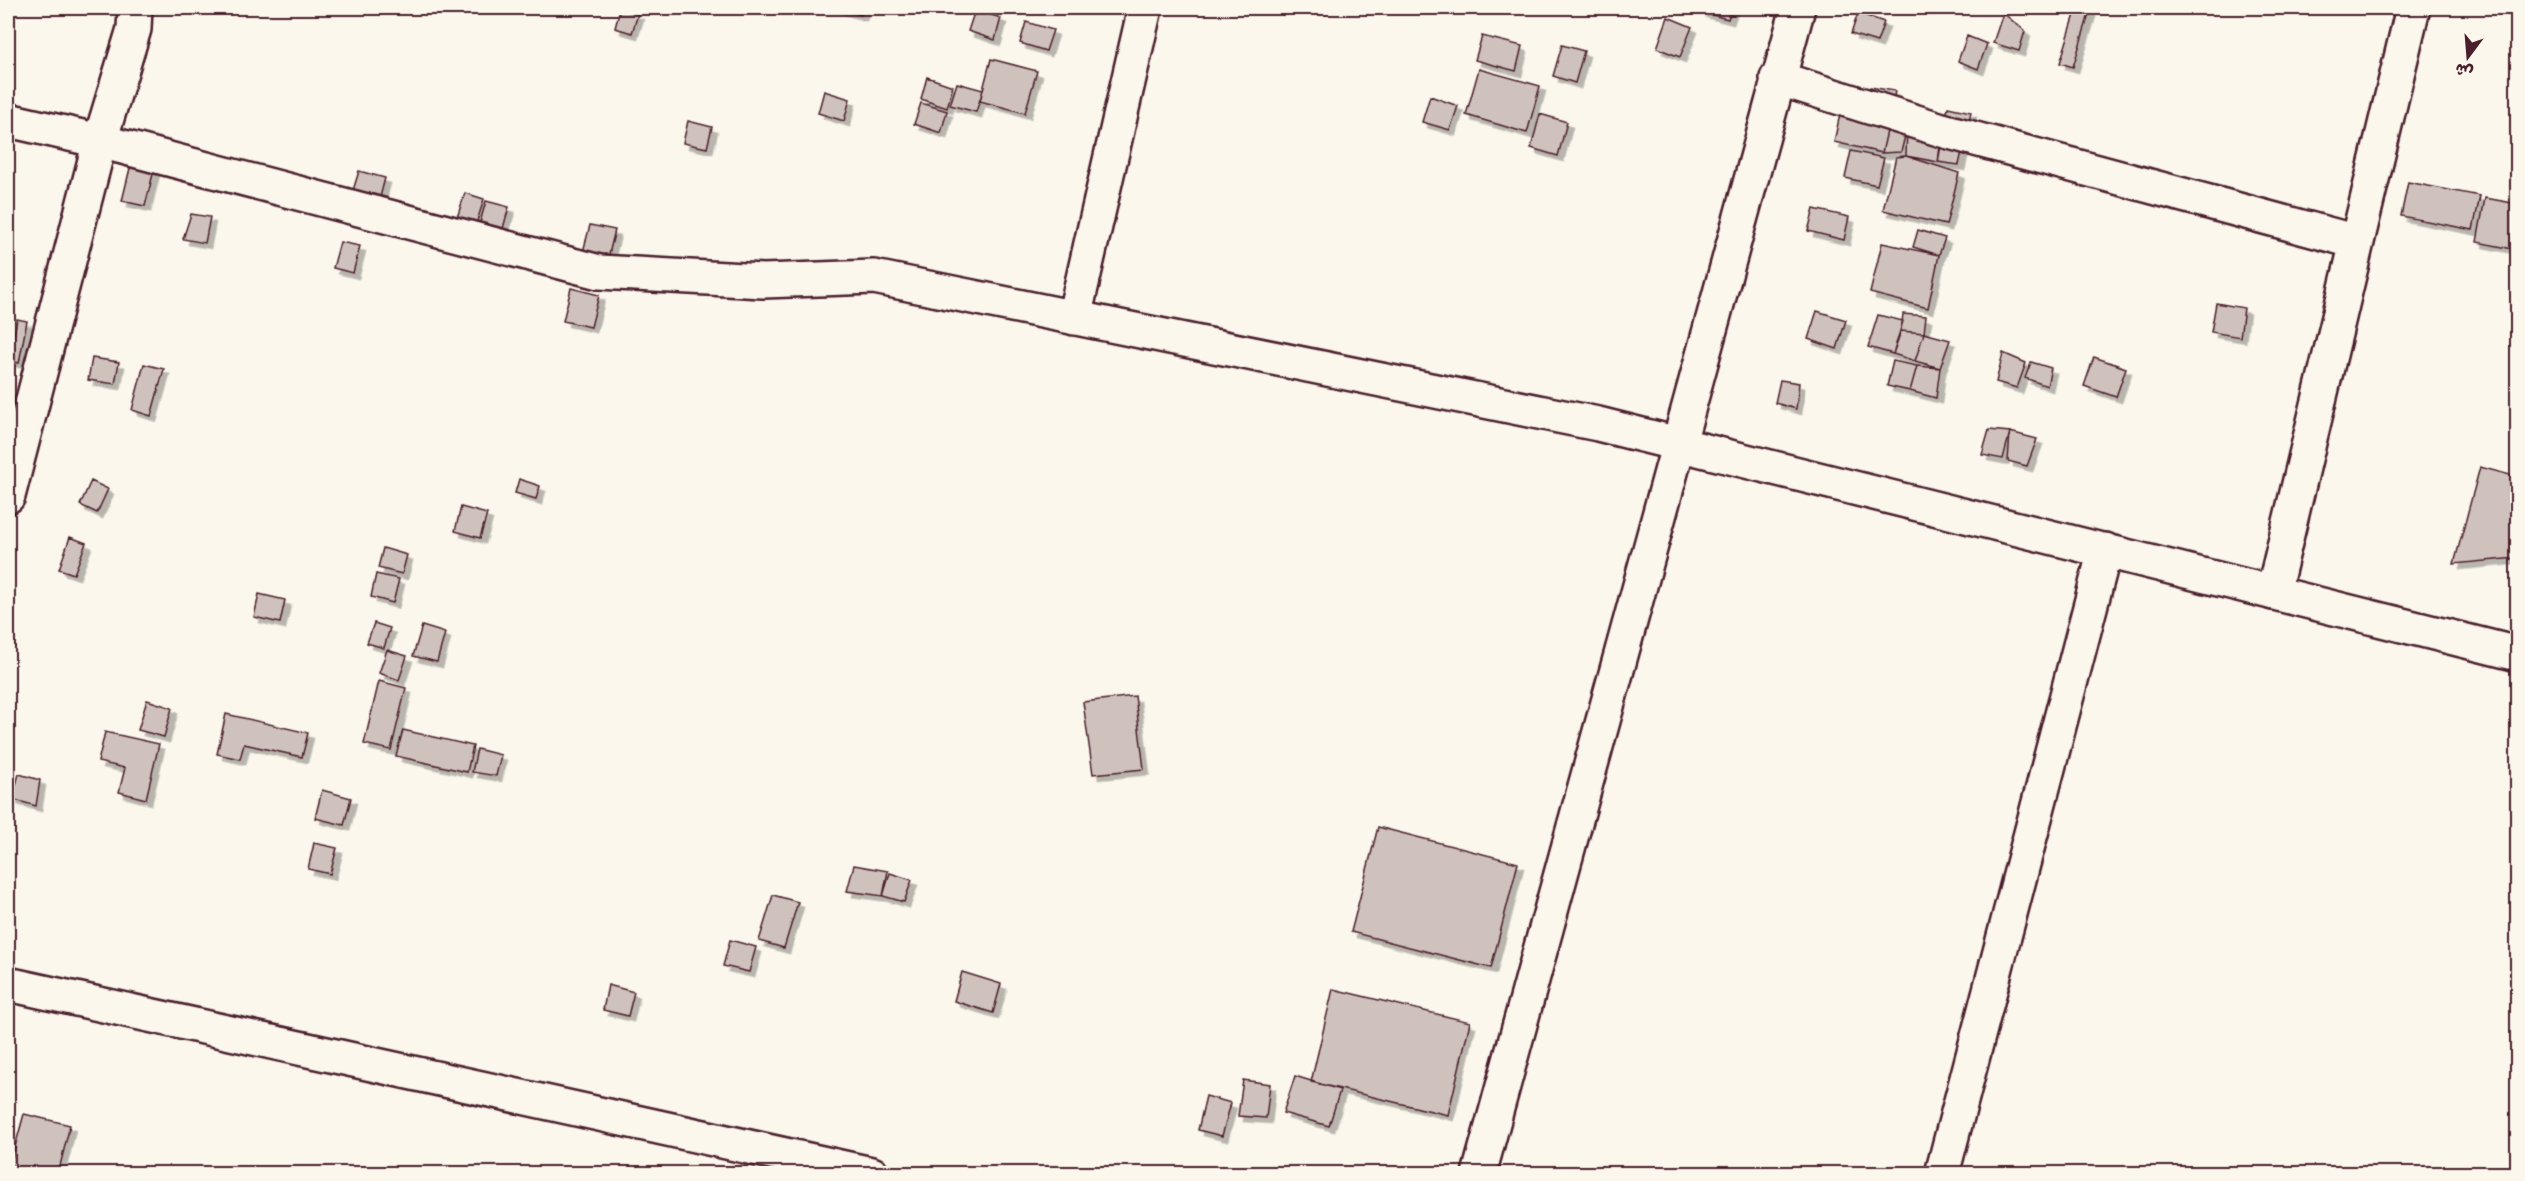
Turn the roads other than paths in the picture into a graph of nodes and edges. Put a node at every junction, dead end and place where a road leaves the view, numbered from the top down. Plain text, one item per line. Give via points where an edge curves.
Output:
1 (135, 8) edge
2 (1145, 8) edge
3 (1798, 8) edge
4 (2413, 8) edge
5 (1777, 78) junction
6 (8, 120) edge
7 (100, 141) junction
8 (2357, 242) junction
9 (1074, 318) junction
10 (1678, 444) junction
11 (8, 496) edge
12 (2104, 550) junction
13 (2273, 593) junction
14 (2517, 654) edge
15 (8, 984) edge
16 (872, 1173) edge
17 (1479, 1173) edge
18 (1942, 1173) edge

1 - 7 street via 134,29
2 - 9 street
3 - 5 street
4 - 8 street
5 - 8 street via 1942,130
5 - 10 street
6 - 7 street
7 - 9 street via 599,272 763,281 874,277
7 - 11 street
8 - 13 street
9 - 10 street via 1598,424
10 - 12 street
10 - 17 street
12 - 13 street
12 - 18 street
13 - 14 street
15 - 16 street

